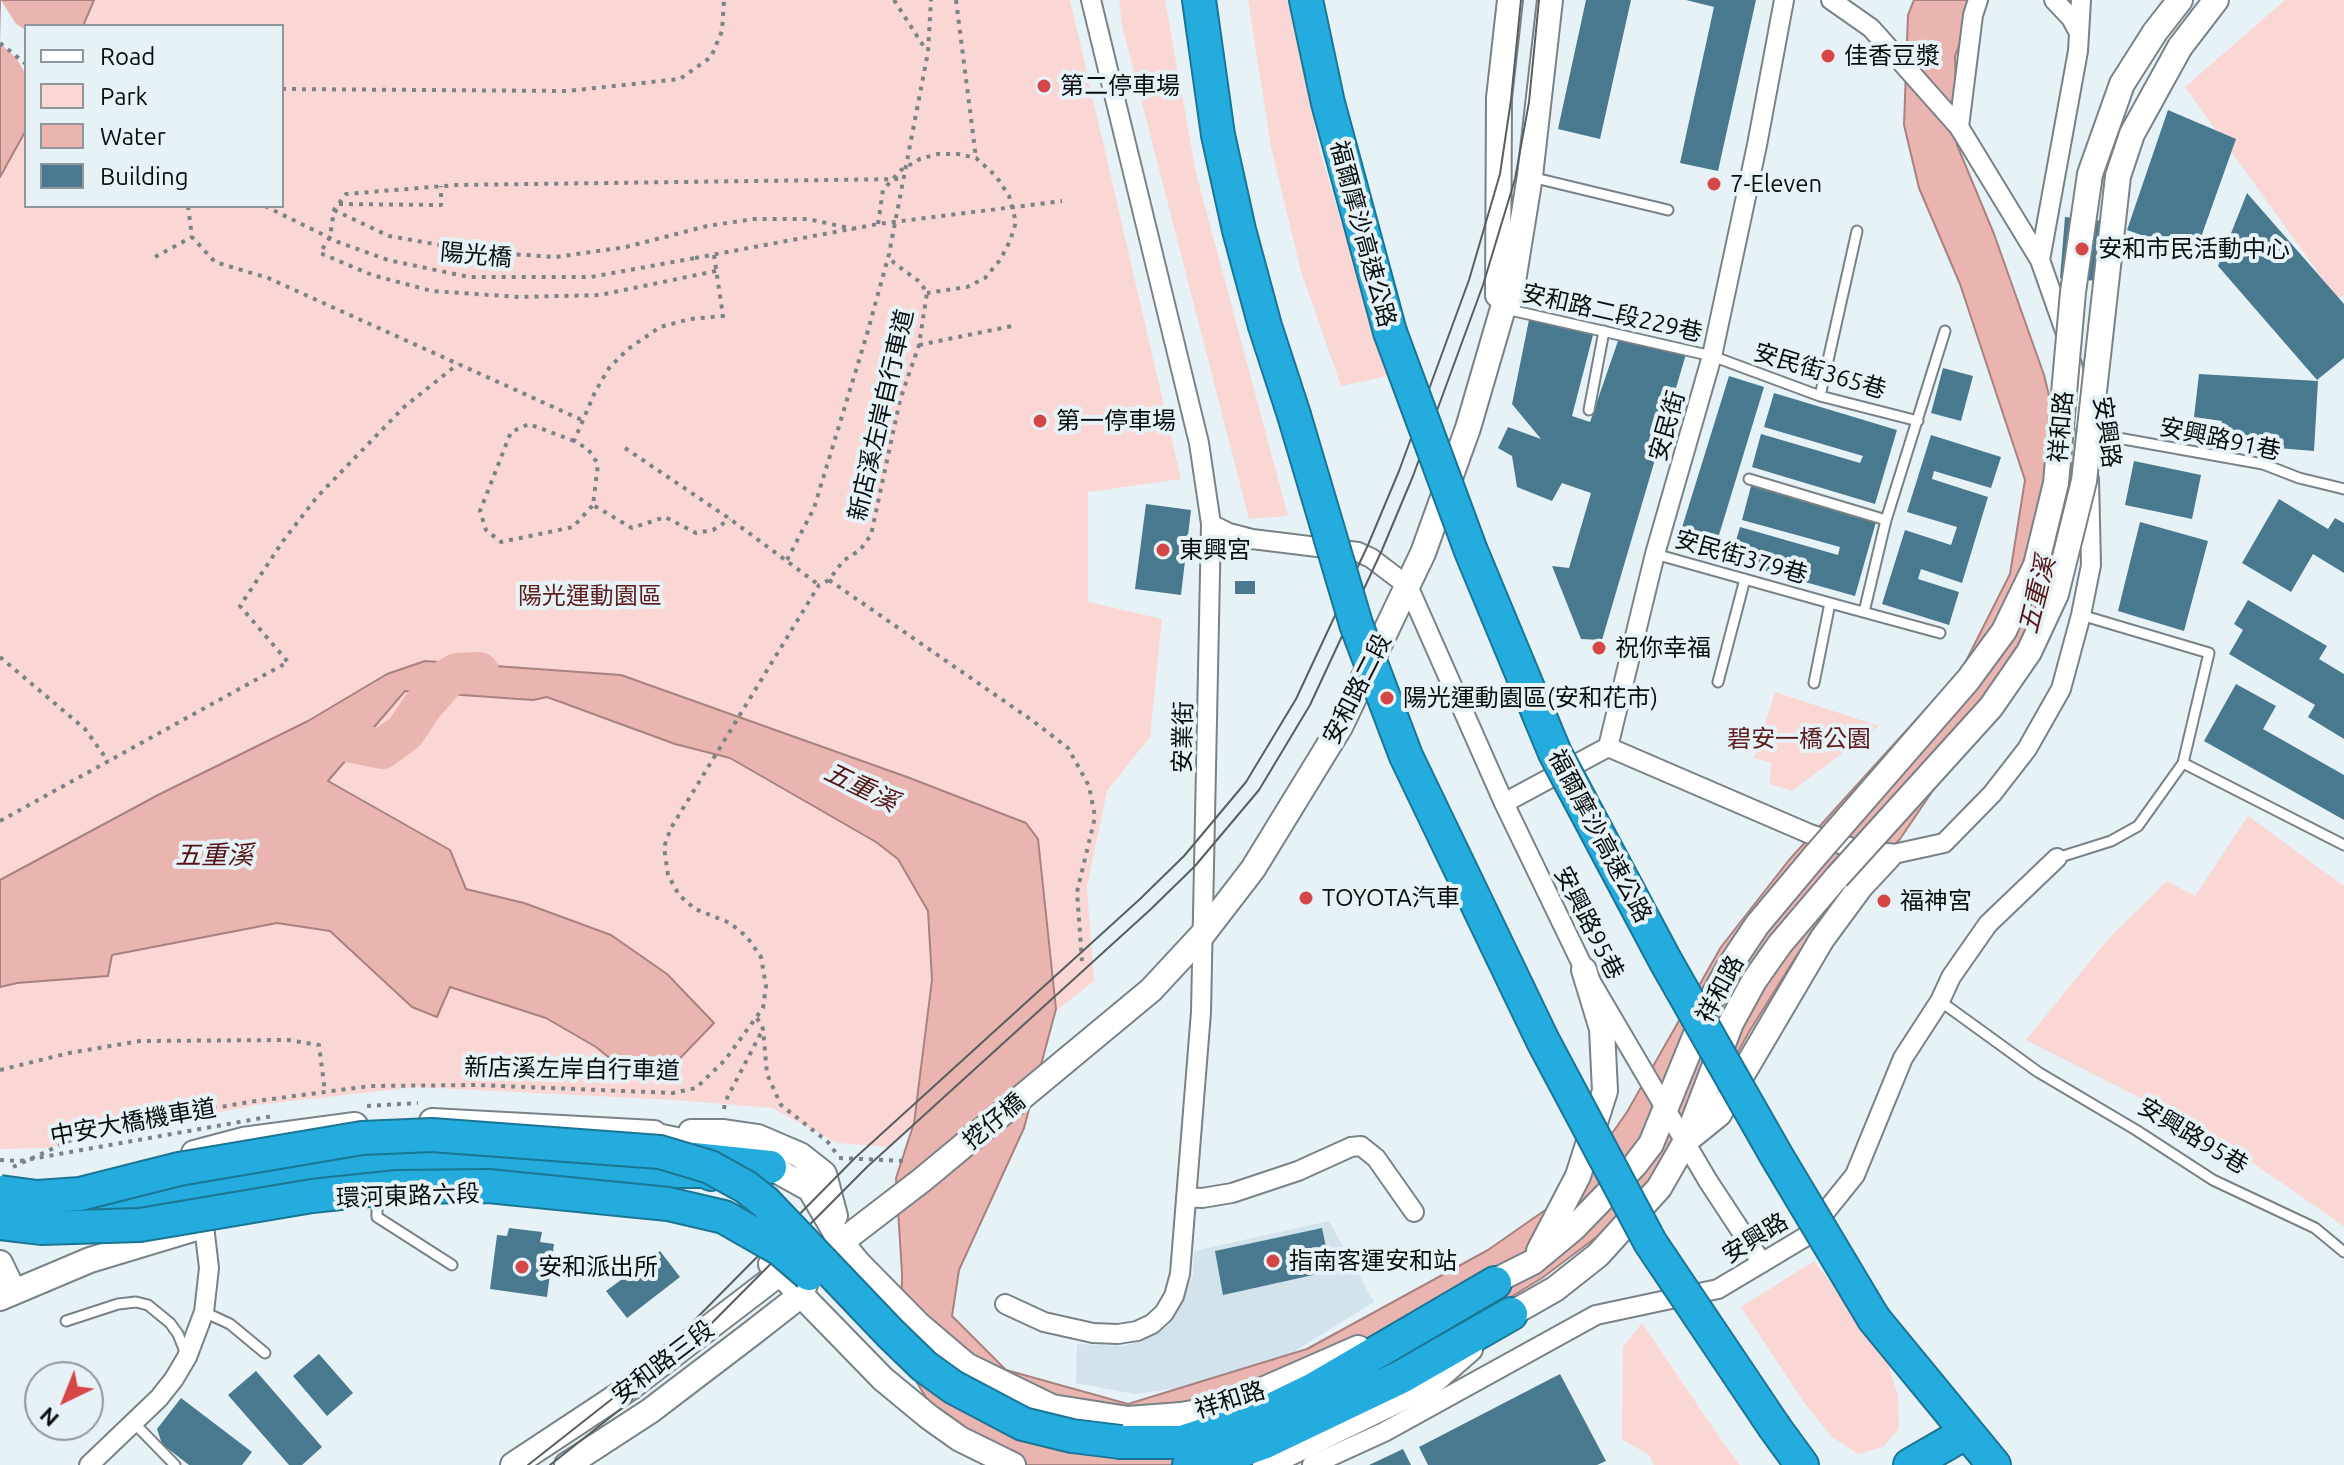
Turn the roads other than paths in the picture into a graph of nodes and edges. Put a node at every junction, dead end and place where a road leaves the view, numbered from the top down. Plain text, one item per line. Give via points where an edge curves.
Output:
1 (1199, 0) edge
2 (1306, 0) edge
3 (1510, 0) edge
4 (1550, 0) edge
5 (1784, 0) edge
6 (1831, 0) edge
7 (1978, 0) edge
8 (2054, 0) edge
9 (2081, 0) edge
10 (2180, 0) edge
11 (2216, 0) edge
12 (1094, 6) edge
13 (2078, 31) junction
14 (1954, 120) junction
15 (1530, 176) junction
16 (1668, 210) dead end
17 (1857, 231) dead end
18 (2040, 260) junction
19 (1503, 308) junction
20 (1604, 331) junction
21 (1945, 331) dead end
22 (1712, 356) junction
23 (1820, 396) junction
24 (1589, 410) dead end
25 (1918, 421) junction
26 (2086, 432) junction
27 (1749, 479) dead end
28 (2344, 489) edge
29 (1886, 520) junction
30 (1211, 524) junction
31 (1655, 554) junction
32 (1745, 579) junction
33 (1408, 586) junction
34 (1830, 603) junction
35 (1864, 612) junction
36 (2081, 615) junction
37 (1940, 633) dead end
38 (1718, 682) dead end
39 (1814, 683) dead end
40 (1608, 747) junction
41 (2183, 763) junction
42 (1504, 803) junction
43 (2344, 845) edge
44 (1885, 856) junction
45 (2057, 858) joint
46 (1203, 934) junction
47 (1584, 970) junction
48 (1940, 1001) junction
49 (1118, 1017) joint
50 (1668, 1108) junction
51 (642, 1133) junction
52 (1686, 1141) junction
53 (603, 1163) junction
54 (770, 1167) junction
55 (0, 1192) edge
56 (377, 1194) junction
57 (1186, 1197) junction
58 (83, 1210) junction
59 (1414, 1212) dead end
60 (867, 1222) joint
61 (0, 1223) edge
62 (204, 1226) junction
63 (841, 1242) junction
64 (2344, 1252) edge
65 (1533, 1262) junction
66 (0, 1263) edge
67 (814, 1263) junction
68 (1762, 1263) junction
69 (452, 1265) dead end
70 (780, 1273) junction
71 (1495, 1283) junction
72 (887, 1294) junction
73 (7, 1295) edge
74 (801, 1295) junction
75 (1005, 1304) dead end
76 (204, 1312) junction
77 (1511, 1314) junction
78 (66, 1321) dead end
79 (843, 1338) junction
80 (692, 1341) junction
81 (265, 1353) dead end
82 (187, 1357) junction
83 (711, 1364) junction
84 (134, 1423) junction
85 (1967, 1432) junction
86 (1118, 1450) junction
87 (89, 1465) edge
88 (175, 1465) edge
89 (513, 1465) edge
90 (567, 1465) edge
91 (1013, 1465) edge
92 (1169, 1465) edge
93 (1189, 1465) edge
94 (1265, 1465) edge
95 (1312, 1465) edge
96 (1802, 1465) edge
97 (1910, 1465) edge
98 (1994, 1465) edge

1 - 96 highway, bridge via 1218,135 1265,326 1356,624 1406,756 1543,1041 1643,1230
2 - 85 highway, 福爾摩沙高速公路, bridge via 1390,332 1471,551 1555,753 1665,960 1874,1319
3 - 19 main road, 安和路二段 via 1499,98 1498,298
4 - 15 main road, 安和路二段
5 - 22 street, 安民街
6 - 14 street, 安興路 via 1871,28
7 - 14 street
8 - 13 street
9 - 13 street
10 - 50 main road, 祥和路, bridge via 2122,84 2090,174 2056,483 2036,565 2004,631 1968,680 1757,925 1707,1007
11 - 52 main road, 祥和路, bridge via 2180,47 2132,134 2118,176 2084,481 2056,594 2029,652 1991,707 1827,887 1754,981 1731,1023
12 - 30 street, 安業街 via 1199,443
13 - 18 street
14 - 18 street, 安興路
15 - 16 lane
15 - 19 main road, 安和路二段 via 1510,300
17 - 23 lane
18 - 26 street, 安興路 via 2064,322
19 - 20 lane, 安和路二段229巷
19 - 33 main road, 安和路二段 via 1468,428
20 - 22 lane, 安和路二段229巷
20 - 24 lane
21 - 25 lane
22 - 23 lane, 安民街365巷
22 - 31 street, 安民街
23 - 25 lane, 安民街365巷
25 - 29 lane
26 - 28 lane, 安興路91巷 via 2263,464
26 - 36 street, 安興路 via 2091,565
27 - 29 lane
29 - 35 lane
30 - 33 street via 1252,539 1358,552
30 - 46 street, 安業街
31 - 32 lane, 安民街379巷
31 - 40 street, 安民街
32 - 34 lane, 安民街379巷
32 - 38 lane
33 - 42 street, 安興路95巷
33 - 46 main road, 安和路二段 via 1340,727 1253,869
34 - 35 lane
34 - 39 lane, 安民街379巷
35 - 37 lane
36 - 41 lane via 2209,653
36 - 44 street, 安興路 via 2061,689 2027,749 1992,794 1944,843
40 - 42 street
40 - 44 street, bridge via 1810,834
41 - 43 lane
41 - 45 lane via 2138,826 2111,841
42 - 47 street, 安興路95巷
44 - 52 main road via 1822,939 1719,1114
45 - 48 street, 安興路 via 1988,924
46 - 49 main road, 安和路二段
46 - 57 street, 安業街
47 - 50 street, 安興路95巷
47 - 65 main road via 1602,1029 1605,1091 1578,1176
48 - 64 lane, 安興路95巷 via 2038,1072 2213,1180 2315,1228
48 - 68 street, 安興路 via 1903,1058 1855,1175 1805,1237
49 - 60 main road, 挖仔橋
50 - 52 street, 安興路95巷
50 - 65 main road, 祥和路 via 1635,1165
51 - 54 main road via 755,1156
51 - 61 main road via 471,1121 315,1129 243,1140 152,1164
51 - 63 main road via 747,1135 800,1155 824,1174
52 - 68 street, 安興路95巷
52 - 77 main road, 祥和路 via 1659,1188 1598,1255 1555,1289
53 - 54 highway via 726,1161
53 - 58 highway via 422,1161 174,1201
53 - 67 highway via 705,1171 743,1187
54 - 63 main road via 810,1189
55 - 58 highway, bridge
56 - 62 main road, 環河東路六段
56 - 69 lane via 377,1217
56 - 70 main road, 環河東路六段 via 476,1192 686,1211 713,1217 753,1244
57 - 59 street via 1232,1193 1361,1146 1376,1158
57 - 75 street, 安業街 via 1177,1285 1164,1313 1152,1324 1118,1334 1093,1333 1044,1322
58 - 61 highway, bridge via 41,1228
58 - 86 highway, bridge via 140,1225 312,1196 397,1187 488,1186 668,1204 724,1217 780,1249 883,1350 969,1416 1013,1437 1067,1451
58 - 86 highway, bridge via 179,1169 362,1138 432,1135 660,1152 710,1167 755,1194 890,1333 953,1387 1023,1424
60 - 63 main road, 安和路三段
62 - 73 main road, 環河東路六段 via 90,1260
62 - 76 street via 209,1268
63 - 67 main road, 安和路三段
63 - 72 main road, 祥和路
65 - 71 main road, 祥和路
66 - 73 main road
67 - 70 main road, 安和路三段
67 - 74 main road
68 - 95 street, 安興路 via 1718,1289 1596,1315 1384,1432
70 - 74 main road, 環河東路六段
70 - 80 main road, 安和路三段
71 - 72 main road, 祥和路 via 1438,1304 1381,1337 1221,1408 1128,1419 1052,1407 1002,1385 966,1365
71 - 86 highway via 1252,1419 1182,1442
72 - 79 main road
74 - 79 main road
74 - 83 main road, 安和路三段
76 - 81 lane via 230,1324
76 - 82 street
77 - 93 highway via 1314,1419 1243,1450
77 - 94 main road, 祥和路 via 1429,1385
78 - 82 lane via 118,1304 148,1305 170,1323
79 - 91 main road via 929,1417
80 - 83 main road
80 - 89 main road, 安和路三段
82 - 84 street
83 - 90 main road, 安和路三段
84 - 87 street
84 - 88 lane
85 - 97 highway
85 - 98 highway, 福爾摩沙高速公路
86 - 92 highway

